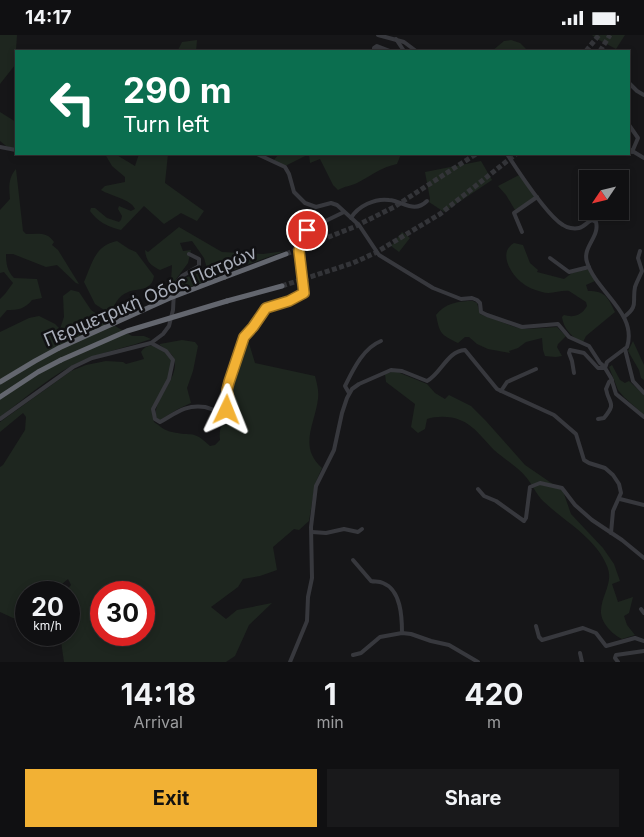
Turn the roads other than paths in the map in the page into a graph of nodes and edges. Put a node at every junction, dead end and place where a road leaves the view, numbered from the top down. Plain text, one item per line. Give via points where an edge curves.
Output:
1 (378, 35) edge
2 (396, 39) junction
3 (374, 50) edge
4 (387, 50) edge
5 (403, 50) edge
6 (415, 50) edge
7 (630, 84) edge
8 (644, 95) edge
9 (630, 126) edge
10 (0, 147) edge
11 (15, 150) edge
12 (631, 150) edge
13 (259, 155) edge
14 (508, 155) edge
15 (644, 158) edge
16 (537, 197) junction
17 (427, 201) dead end
18 (344, 212) junction
19 (351, 218) junction
20 (590, 221) joint
21 (522, 232) dead end
22 (640, 251) dead end
23 (286, 254) tunnel mouth
24 (189, 255) dead end
25 (550, 258) dead end
26 (589, 267) junction
27 (282, 287) tunnel mouth
28 (624, 317) junction
29 (381, 341) dead end
30 (151, 343) junction
31 (625, 349) junction
32 (605, 367) junction
33 (536, 369) dead end
34 (574, 373) dead end
35 (612, 380) junction
36 (0, 382) edge
37 (501, 391) junction
38 (350, 393) junction
39 (644, 393) edge
40 (0, 397) edge
41 (644, 417) edge
42 (0, 419) edge
43 (598, 419) dead end
44 (478, 489) dead end
45 (620, 499) junction
46 (644, 505) edge
47 (362, 529) dead end
48 (312, 532) junction
49 (611, 533) junction
50 (644, 558) edge
51 (354, 560) dead end
52 (536, 626) dead end
53 (402, 633) junction
54 (644, 641) edge
55 (644, 647) edge
56 (644, 651) edge
57 (580, 653) dead end
58 (353, 655) dead end
59 (290, 662) edge
60 (478, 662) edge
61 (582, 662) edge
62 (618, 662) edge

1 - 2 street
2 - 5 street
2 - 6 street
3 - 4 street via 377,46
7 - 8 street
9 - 12 street via 638,138
10 - 11 street
12 - 15 street
13 - 18 street via 285,167 294,192 305,203 316,207 333,203
14 - 16 street
16 - 20 street via 565,226 580,228
16 - 21 street via 514,213
17 - 19 street via 410,207 389,200 374,202 361,207
18 - 19 street
18 - 30 street via 304,234 299,251 304,293 266,308 244,337 231,372 227,390 230,405 225,412 191,407 178,410 160,421 155,419 153,409 169,379 173,361 166,351
19 - 32 street via 379,255 433,287 461,299 477,300 484,314 519,326 559,324 571,339 589,346
20 - 26 street via 595,221 597,227 587,252
22 - 28 street via 638,259 642,271 635,286 634,306
23 - 36 highway, Περιμετρική Οδός Πατρών, bridge via 170,299 59,348
24 - 30 street via 199,259 199,266 177,282 168,326
25 - 26 street via 569,272
26 - 28 street
27 - 40 highway, Περιμετρική Οδός Πατρών, bridge via 127,331 61,360
28 - 31 street via 629,333
29 - 38 street via 365,352 351,373 345,386
30 - 42 street via 73,367
31 - 32 street
31 - 39 street via 633,381
32 - 34 street via 598,368 584,353 570,350
32 - 35 street
33 - 37 street via 507,382
35 - 41 street via 618,396
35 - 43 street via 606,389 611,407 604,418
37 - 38 street via 463,349 450,357 429,381 391,370 361,382
37 - 45 street via 552,413 575,433 583,459 605,468 615,477 621,490
38 - 48 street via 343,407 334,450 316,486
44 - 49 street via 524,521 530,487 540,483 561,487 593,521
45 - 46 street
45 - 49 street via 613,511
47 - 48 street via 358,532 344,529
48 - 59 street via 312,578 307,621
49 - 50 street
51 - 53 street via 371,581 384,583 395,595 402,612
52 - 54 street via 542,640 582,628 596,633 606,646 635,638
53 - 58 street via 380,637 361,653
53 - 60 street via 449,645
55 - 56 street
56 - 62 street via 616,655
57 - 61 street

